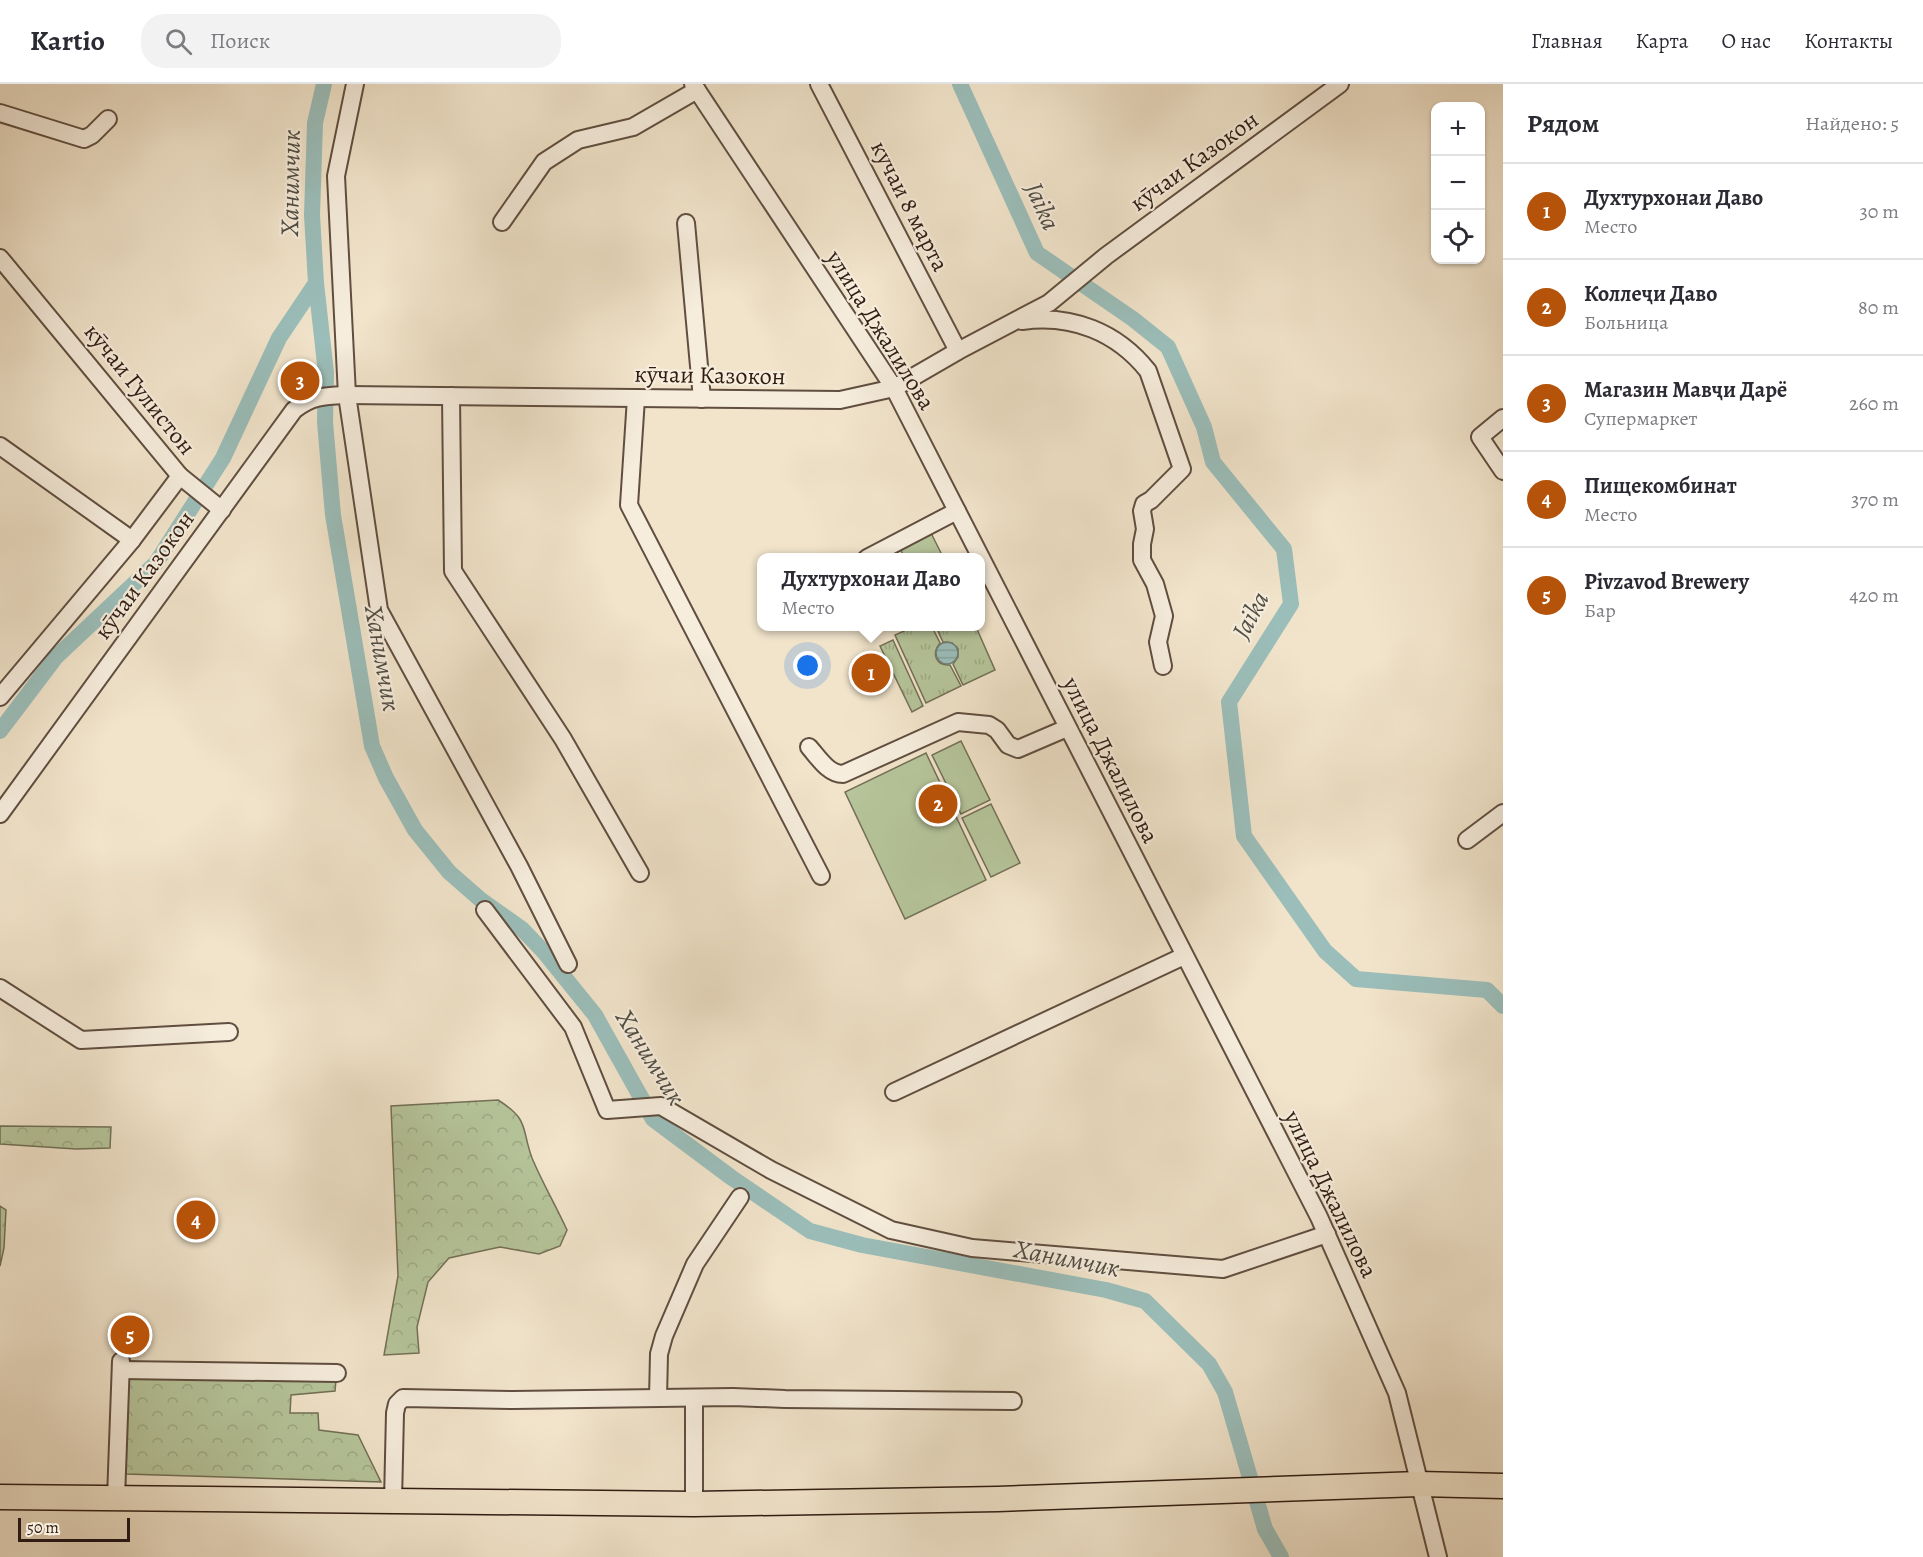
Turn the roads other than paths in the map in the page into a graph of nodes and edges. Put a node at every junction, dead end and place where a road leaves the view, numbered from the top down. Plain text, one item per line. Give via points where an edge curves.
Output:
1 (355, 84) edge
2 (819, 84) edge
3 (1340, 84) edge
4 (695, 87) edge
5 (0, 112) edge
6 (108, 119) dead end
7 (502, 222) dead end
8 (686, 223) dead end
9 (0, 258) edge
10 (1010, 324) junction
11 (958, 351) junction
12 (894, 388) junction
13 (333, 396) junction
14 (451, 396) junction
15 (636, 398) junction
16 (702, 399) junction
17 (1503, 418) edge
18 (0, 446) edge
19 (1503, 471) edge
20 (180, 476) junction
21 (222, 510) junction
22 (957, 511) junction
23 (132, 540) junction
24 (877, 553) edge
25 (978, 553) edge
26 (985, 566) edge
27 (1163, 666) dead end
28 (0, 697) edge
29 (1067, 728) junction
30 (809, 747) dead end
31 (1503, 813) edge
32 (0, 814) edge
33 (1467, 840) dead end
34 (640, 873) dead end
35 (820, 876) dead end
36 (484, 910) dead end
37 (1184, 956) junction
38 (568, 964) dead end
39 (0, 988) edge
40 (229, 1032) dead end
41 (894, 1092) dead end
42 (740, 1197) dead end
43 (1327, 1234) junction
44 (337, 1373) dead end
45 (658, 1398) junction
46 (694, 1398) junction
47 (1013, 1401) dead end
48 (1419, 1484) junction
49 (1503, 1486) edge
50 (0, 1497) edge
51 (116, 1498) junction
52 (393, 1502) junction
53 (694, 1504) junction
54 (1438, 1557) edge

1 - 13 street via 336,176
2 - 11 street, кучаи 8 марта
3 - 10 street, кӯчаи Казокон via 1106,256 1049,303
4 - 7 street, улица Джалилова via 633,127 578,140 544,162
4 - 12 street, улица Джалилова
5 - 6 street via 84,139
8 - 16 street
9 - 20 street, кӯчаи Гулистон
10 - 11 street, кӯчаи Казокон
10 - 27 street via 1044,319 1093,328 1108,334 1148,371 1182,469 1144,504 1142,511 1142,560 1155,584 1164,616 1158,642
11 - 12 street, кӯчаи Казокон
12 - 16 street, кӯчаи Казокон via 840,400
12 - 22 street, улица Джалилова
13 - 14 street, кӯчаи Казокон
13 - 21 street, кӯчаи Казокон via 307,401 294,411
13 - 38 street via 379,610
14 - 15 street, кӯчаи Казокон
14 - 34 street via 453,570 563,739
15 - 16 street, кӯчаи Казокон
15 - 35 street via 629,505
17 - 19 street via 1480,436
18 - 23 street
20 - 21 street
20 - 23 street, кӯчаи Гулистон
21 - 32 street, кӯчаи Казокон
22 - 24 street
22 - 25 street, улица Джалилова
23 - 28 street, кӯчаи Гулистон
26 - 29 street, улица Джалилова
29 - 30 street via 1018,749 1008,745 989,725 958,722 843,774 834,773
29 - 37 street, улица Джалилова
31 - 33 street
36 - 43 street via 573,1027 607,1110 661,1107 771,1170 891,1230 972,1248 1223,1269
37 - 41 street
37 - 43 street, улица Джалилова
39 - 40 street via 81,1040
42 - 45 street via 695,1263 664,1336 659,1354
43 - 48 street, улица Джалилова via 1397,1393
44 - 51 street via 121,1366
45 - 46 street
45 - 52 street via 403,1398 395,1413
46 - 47 street
46 - 53 street
48 - 49 highway
48 - 53 highway via 998,1499
48 - 54 street, улица Джалилова
50 - 51 highway
51 - 52 highway
52 - 53 highway

